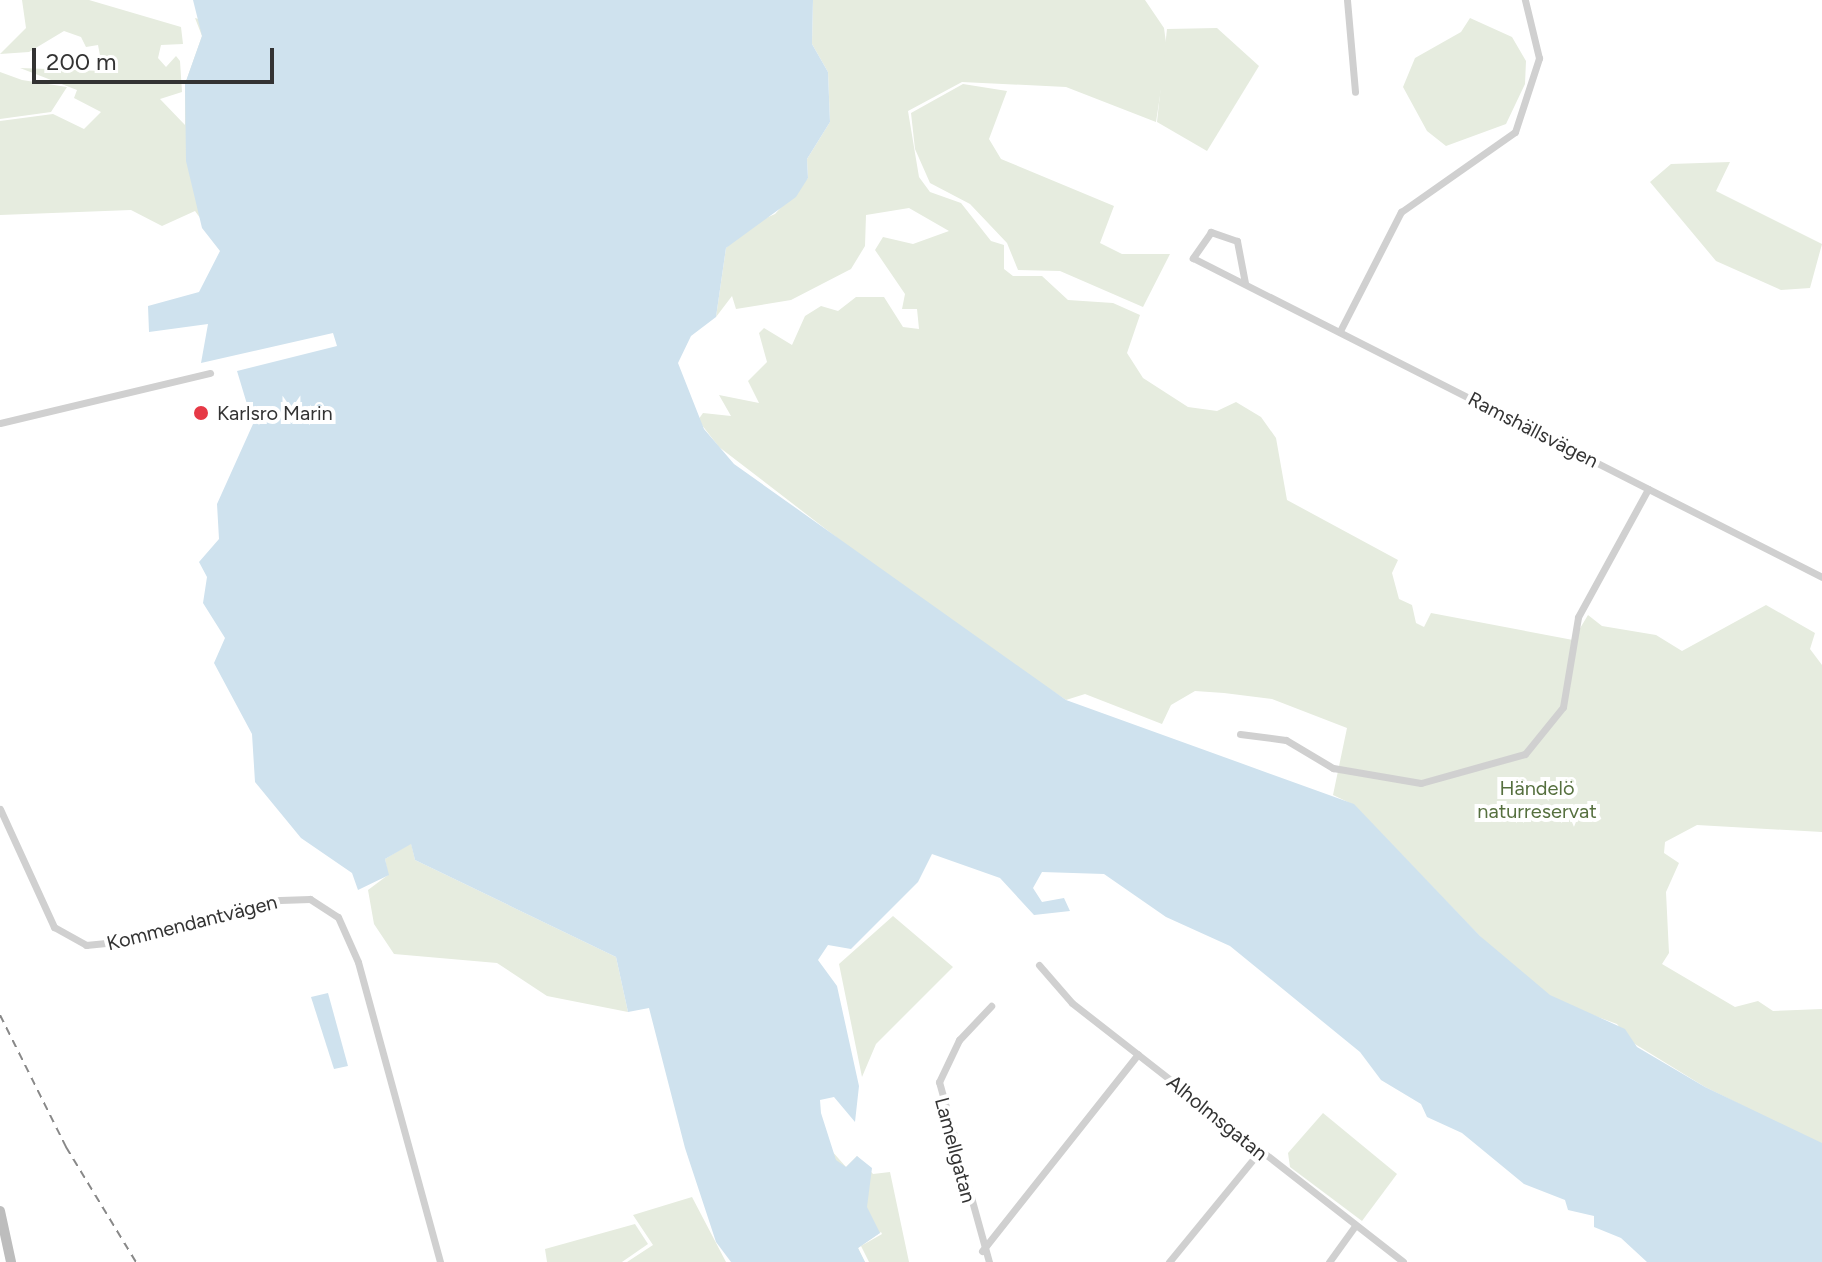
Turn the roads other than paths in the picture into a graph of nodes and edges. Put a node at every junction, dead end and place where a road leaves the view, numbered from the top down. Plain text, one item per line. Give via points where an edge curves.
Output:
1 (1347, 0) edge
2 (1525, 0) edge
3 (1355, 92) dead end
4 (1245, 283) junction
5 (1340, 331) junction
6 (210, 373) dead end
7 (0, 423) edge
8 (1648, 489) junction
9 (1822, 577) edge
10 (1240, 734) dead end
11 (0, 809) edge
12 (1039, 965) dead end
13 (991, 1006) dead end
14 (1138, 1054) junction
15 (1259, 1152) junction
16 (0, 1211) edge
17 (1355, 1226) junction
18 (982, 1251) junction
19 (11, 1262) edge
20 (440, 1262) edge
21 (989, 1262) edge
22 (1169, 1262) edge
23 (1329, 1262) edge
24 (1403, 1262) edge

1 - 3 street
2 - 5 street via 1539,58 1515,132 1401,212
4 - 4 street, Ramshällsvägen via 1193,258 1211,232 1237,241
4 - 5 street, Ramshällsvägen
5 - 8 street, Ramshällsvägen
6 - 7 street
8 - 9 street, Ramshällsvägen
8 - 10 street via 1578,617 1563,707 1525,754 1421,783 1333,768 1286,740
11 - 20 street, Kommendantvägen via 54,927 86,945 136,940 280,900 310,899 338,917 358,962
12 - 14 street, Alholmsgatan via 1072,1003
13 - 18 street, Lamellgatan via 959,1040 939,1082
14 - 15 street, Alholmsgatan
14 - 18 street
15 - 17 street, Alholmsgatan
15 - 22 street
16 - 19 street
17 - 23 street
17 - 24 street, Alholmsgatan
18 - 21 street, Lamellgatan

